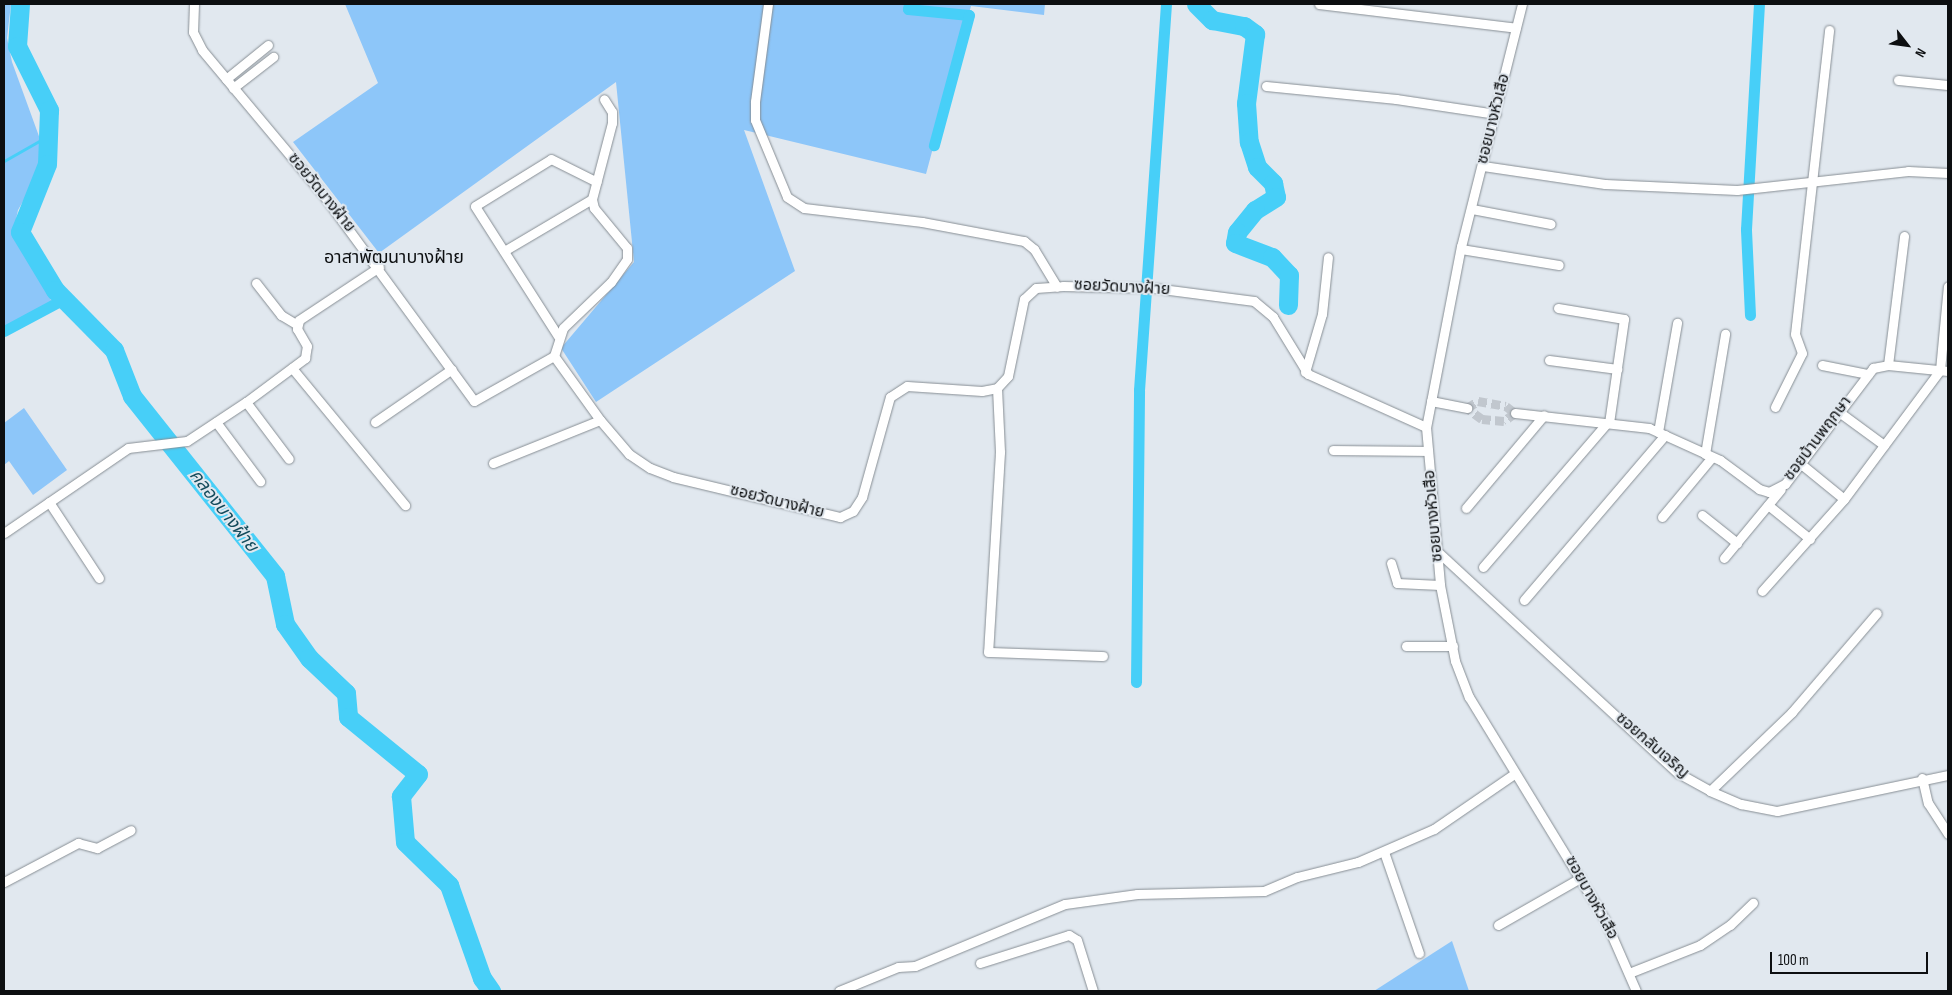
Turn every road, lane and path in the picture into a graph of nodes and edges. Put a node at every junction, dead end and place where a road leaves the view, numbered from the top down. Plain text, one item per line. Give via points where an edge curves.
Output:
1 (194, 4) edge
2 (768, 4) edge
3 (1319, 4) edge
4 (1522, 4) edge
5 (1516, 28) junction
6 (1829, 30) dead end
7 (268, 45) dead end
8 (273, 57) dead end
9 (226, 79) junction
10 (1898, 80) dead end
11 (1948, 85) edge
12 (1266, 86) dead end
13 (233, 88) junction
14 (604, 99) dead end
15 (1496, 114) junction
16 (1482, 166) junction
17 (1948, 173) edge
18 (1814, 181) junction
19 (597, 182) junction
20 (592, 199) junction
21 (1472, 209) junction
22 (1551, 224) dead end
23 (1904, 236) dead end
24 (1461, 249) junction
25 (504, 251) junction
26 (1328, 257) dead end
27 (1559, 266) dead end
28 (379, 267) junction
29 (256, 282) dead end
30 (1948, 286) edge
31 (1057, 287) junction
32 (1558, 308) dead end
33 (1947, 314) edge
34 (1677, 323) dead end
35 (296, 324) junction
36 (1725, 334) dead end
37 (558, 336) junction
38 (554, 356) junction
39 (1550, 360) dead end
40 (1822, 365) dead end
41 (1888, 365) junction
42 (292, 368) junction
43 (452, 369) junction
44 (1617, 369) junction
45 (1944, 371) edge
46 (1305, 372) junction
47 (1868, 374) junction
48 (997, 388) junction
49 (1431, 401) junction
50 (246, 402) junction
51 (1775, 407) dead end
52 (1467, 408) dead end
53 (1839, 412) junction
54 (1515, 413) dead end
55 (1544, 415) junction
56 (600, 420) junction
57 (216, 422) junction
58 (375, 422) dead end
59 (1608, 423) junction
60 (1426, 427) junction
61 (1662, 433) junction
62 (1884, 445) junction
63 (1333, 450) dead end
64 (1428, 451) junction
65 (1709, 455) junction
66 (288, 459) dead end
67 (493, 463) dead end
68 (1801, 464) junction
69 (260, 480) dead end
70 (1785, 484) junction
71 (1844, 499) junction
72 (49, 502) junction
73 (405, 505) dead end
74 (1768, 505) junction
75 (1466, 508) dead end
76 (1702, 515) dead end
77 (1662, 517) dead end
78 (4, 533) edge
79 (1810, 539) junction
80 (1737, 543) junction
81 (1437, 551) junction
82 (1724, 558) dead end
83 (1391, 563) dead end
84 (1483, 567) dead end
85 (99, 578) dead end
86 (1440, 585) junction
87 (1762, 590) dead end
88 (1524, 600) dead end
89 (1877, 613) dead end
90 (1406, 646) dead end
91 (1452, 646) junction
92 (1104, 656) dead end
93 (1514, 774) junction
94 (1948, 775) edge
95 (1922, 778) junction
96 (1710, 791) junction
97 (131, 830) dead end
98 (1948, 834) edge
99 (1384, 852) junction
100 (1580, 878) junction
101 (4, 882) edge
102 (1753, 903) dead end
103 (1498, 925) dead end
104 (1419, 953) dead end
105 (980, 964) dead end
106 (1629, 973) junction
107 (839, 991) edge
108 (1093, 991) edge
109 (1636, 991) edge

1 - 9 street, ซอยวัดบางฝ้าย via 193,32
2 - 31 street via 755,102 756,120 787,197 804,208 922,222 1024,241 1034,249
3 - 5 street
4 - 5 street, ซอยบางหัวเสือ
5 - 15 street, ซอยบางหัวเสือ
6 - 18 street
7 - 9 street
8 - 13 street
9 - 13 street, ซอยวัดบางฝ้าย
10 - 11 street
12 - 15 street via 1396,99
13 - 28 street, ซอยวัดบางฝ้าย via 314,182
14 - 19 street via 612,112 612,123
15 - 16 street, ซอยบางหัวเสือ
16 - 18 street via 1605,184 1737,190
16 - 21 street, ซอยบางหัวเสือ
17 - 18 street via 1908,171
18 - 51 street via 1795,334 1802,353
19 - 20 street
19 - 25 street via 551,159 475,206
20 - 25 street
20 - 37 street via 594,208 628,248 627,259 610,282
21 - 22 street
21 - 24 street, ซอยบางหัวเสือ
23 - 41 street
24 - 27 street
24 - 49 street, ซอยบางหัวเสือ
25 - 37 street
26 - 46 street via 1322,314
28 - 35 street
28 - 43 street, ซอยวัดบางฝ้าย
29 - 35 street via 282,315
30 - 33 street
31 - 46 street, ซอยวัดบางฝ้าย via 1154,288 1254,301 1273,317
31 - 48 street, ซอยวัดบางฝ้าย via 1036,288 1024,299 1008,376
32 - 44 street via 1621,316 1625,323
33 - 45 street
34 - 61 street
35 - 42 street via 308,351 305,358
36 - 65 street
37 - 38 street
38 - 43 street, ซอยวัดบางฝ้าย via 474,401
38 - 56 street, ซอยวัดบางฝ้าย
39 - 44 street
40 - 47 street
41 - 45 street, ซอยบ้านพฤกษา
41 - 47 street, ซอยบ้านพฤกษา via 1876,366
42 - 50 street
42 - 73 street
43 - 58 street
44 - 59 street
45 - 62 street
46 - 60 street
47 - 53 street, ซอยบ้านพฤกษา
48 - 56 street, ซอยวัดบางฝ้าย via 982,391 907,386 898,389 890,397 862,497 853,511 840,517 673,477 650,468 629,454
48 - 92 street via 1000,452 988,652
49 - 52 street
49 - 60 street, ซอยบางหัวเสือ
50 - 57 street
50 - 66 street
53 - 62 street
53 - 68 street, ซอยบ้านพฤกษา
54 - 55 street, ซอยบ้านพฤกษา
55 - 59 street, ซอยบ้านพฤกษา
55 - 75 street
56 - 67 street
57 - 69 street
57 - 72 street via 177,444 133,445
59 - 61 street, ซอยบ้านพฤกษา
59 - 84 street
60 - 64 street, ซอยบางหัวเสือ
61 - 65 street, ซอยบ้านพฤกษา
61 - 88 street
62 - 71 street
63 - 64 street
64 - 81 street, ซอยบางหัวเสือ
65 - 70 street, ซอยบ้านพฤกษา via 1762,490 1774,491
65 - 77 street
68 - 70 street, ซอยบ้านพฤกษา
68 - 71 street
70 - 74 street
71 - 79 street
72 - 78 street
72 - 85 street
74 - 79 street
74 - 80 street
76 - 80 street
79 - 87 street
80 - 82 street
81 - 86 street, ซอยบางหัวเสือ
81 - 96 street, ซอยกลับเจริญ via 1678,773
83 - 86 street via 1397,583
86 - 91 street, ซอยบางหัวเสือ
89 - 96 street via 1792,712
90 - 91 street
91 - 93 street, ซอยบางหัวเสือ via 1469,697
93 - 99 street via 1434,828
93 - 100 street, ซอยบางหัวเสือ
94 - 95 street, ซอยกลับเจริญ
95 - 96 street, ซอยกลับเจริญ via 1777,811 1741,804
95 - 98 street via 1928,803
97 - 101 street via 102,846 78,843
99 - 104 street
99 - 107 street via 1297,877 1264,891 1137,894 1065,904 916,966 898,967
100 - 103 street
100 - 106 street, ซอยบางหัวเสือ via 1605,920
102 - 106 street via 1730,925 1700,945
105 - 108 street via 1069,935 1077,940
106 - 109 street, ซอยบางหัวเสือ

